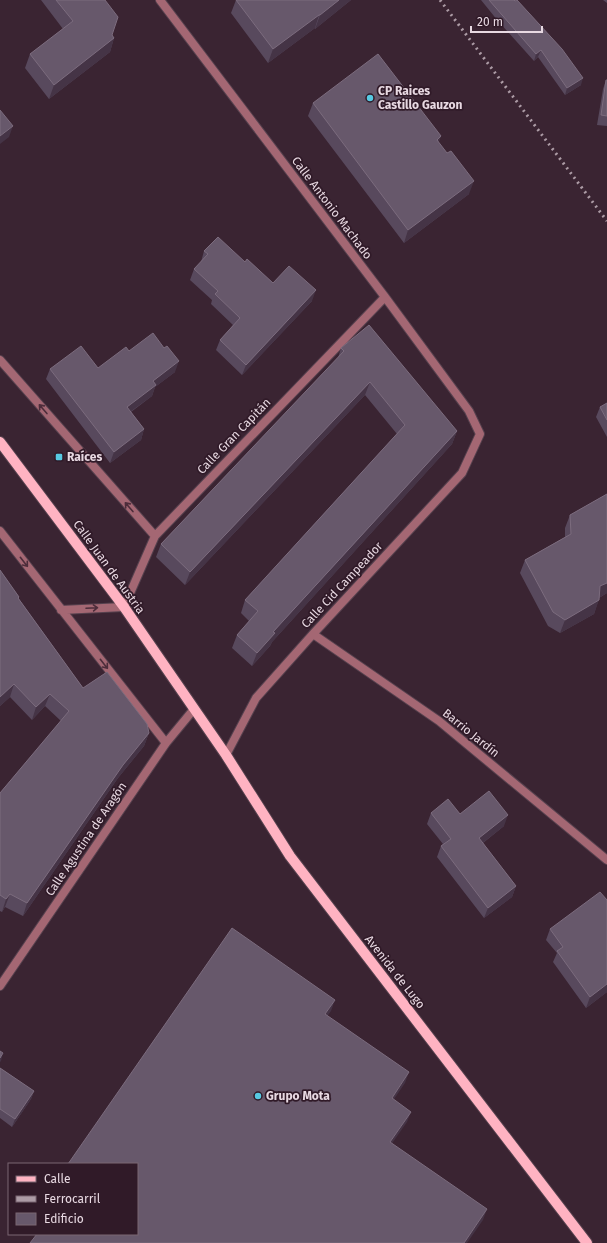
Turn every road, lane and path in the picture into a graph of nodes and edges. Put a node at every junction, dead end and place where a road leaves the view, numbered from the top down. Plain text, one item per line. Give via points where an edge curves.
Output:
1 (160, 0) edge
2 (385, 297) junction
3 (0, 360) edge
4 (480, 434) joint
5 (0, 442) edge
6 (0, 531) edge
7 (154, 536) junction
8 (124, 607) junction
9 (61, 610) junction
10 (313, 634) junction
11 (194, 709) junction
12 (166, 743) junction
13 (226, 755) junction
14 (607, 860) edge
15 (0, 986) edge
16 (587, 1243) edge

1 - 2 street, Calle Antonio Machado
2 - 4 street, Calle Antonio Machado via 469,410
2 - 7 street, Calle Gran Capitán
7 -> 3 street
4 - 10 street, Calle Cid Campeador via 462,473
5 - 8 main road, Calle Juan de Austria
6 -> 9 street
7 - 8 street, Calle Gran Capitán
9 -> 8 street
8 - 11 main road, Calle Juan de Austria
9 -> 12 street
10 - 13 street, Calle Cid Campeador via 256,698
10 - 14 street, Barrio Jardín via 439,721
11 - 12 street, Calle Agustina de Aragón
11 - 13 main road, Avenida de Lugo
12 - 15 street, Calle Agustina de Aragón
13 - 16 main road, Avenida de Lugo via 290,856

